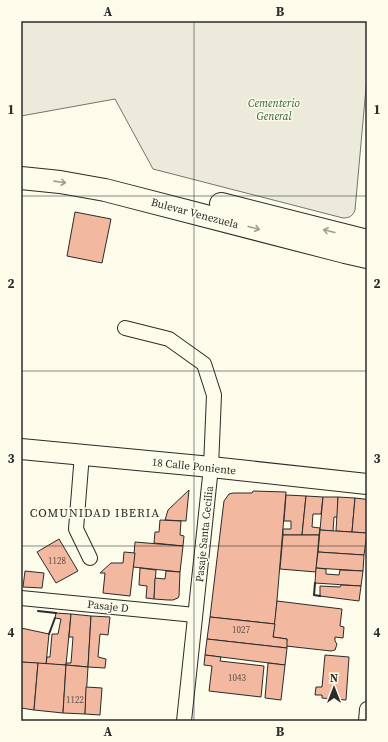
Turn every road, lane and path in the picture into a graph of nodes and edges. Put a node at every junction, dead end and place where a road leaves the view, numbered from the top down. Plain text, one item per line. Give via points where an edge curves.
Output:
1 (21, 162) edge
2 (21, 178) edge
3 (367, 241) edge
4 (367, 257) edge
5 (125, 328) dead end
6 (21, 448) edge
7 (82, 454) junction
8 (211, 467) junction
9 (367, 484) edge
10 (90, 558) dead end
11 (21, 598) edge
12 (195, 615) junction
13 (184, 721) edge

3 -> 1 highway, Bulevar Venezuela via 104,174
2 -> 4 highway, Bulevar Venezuela via 105,190
5 - 8 street, Pasaje Santa Cecilia via 169,339 204,364 214,395
6 - 7 street, 18 Calle Poniente
7 - 8 street, 18 Calle Poniente
7 - 10 street via 76,529
8 - 9 street, 18 Calle Poniente
8 - 12 street, Pasaje Santa Cecilia
11 - 12 street, Pasaje D
12 - 13 street, Pasaje Santa Cecilia

